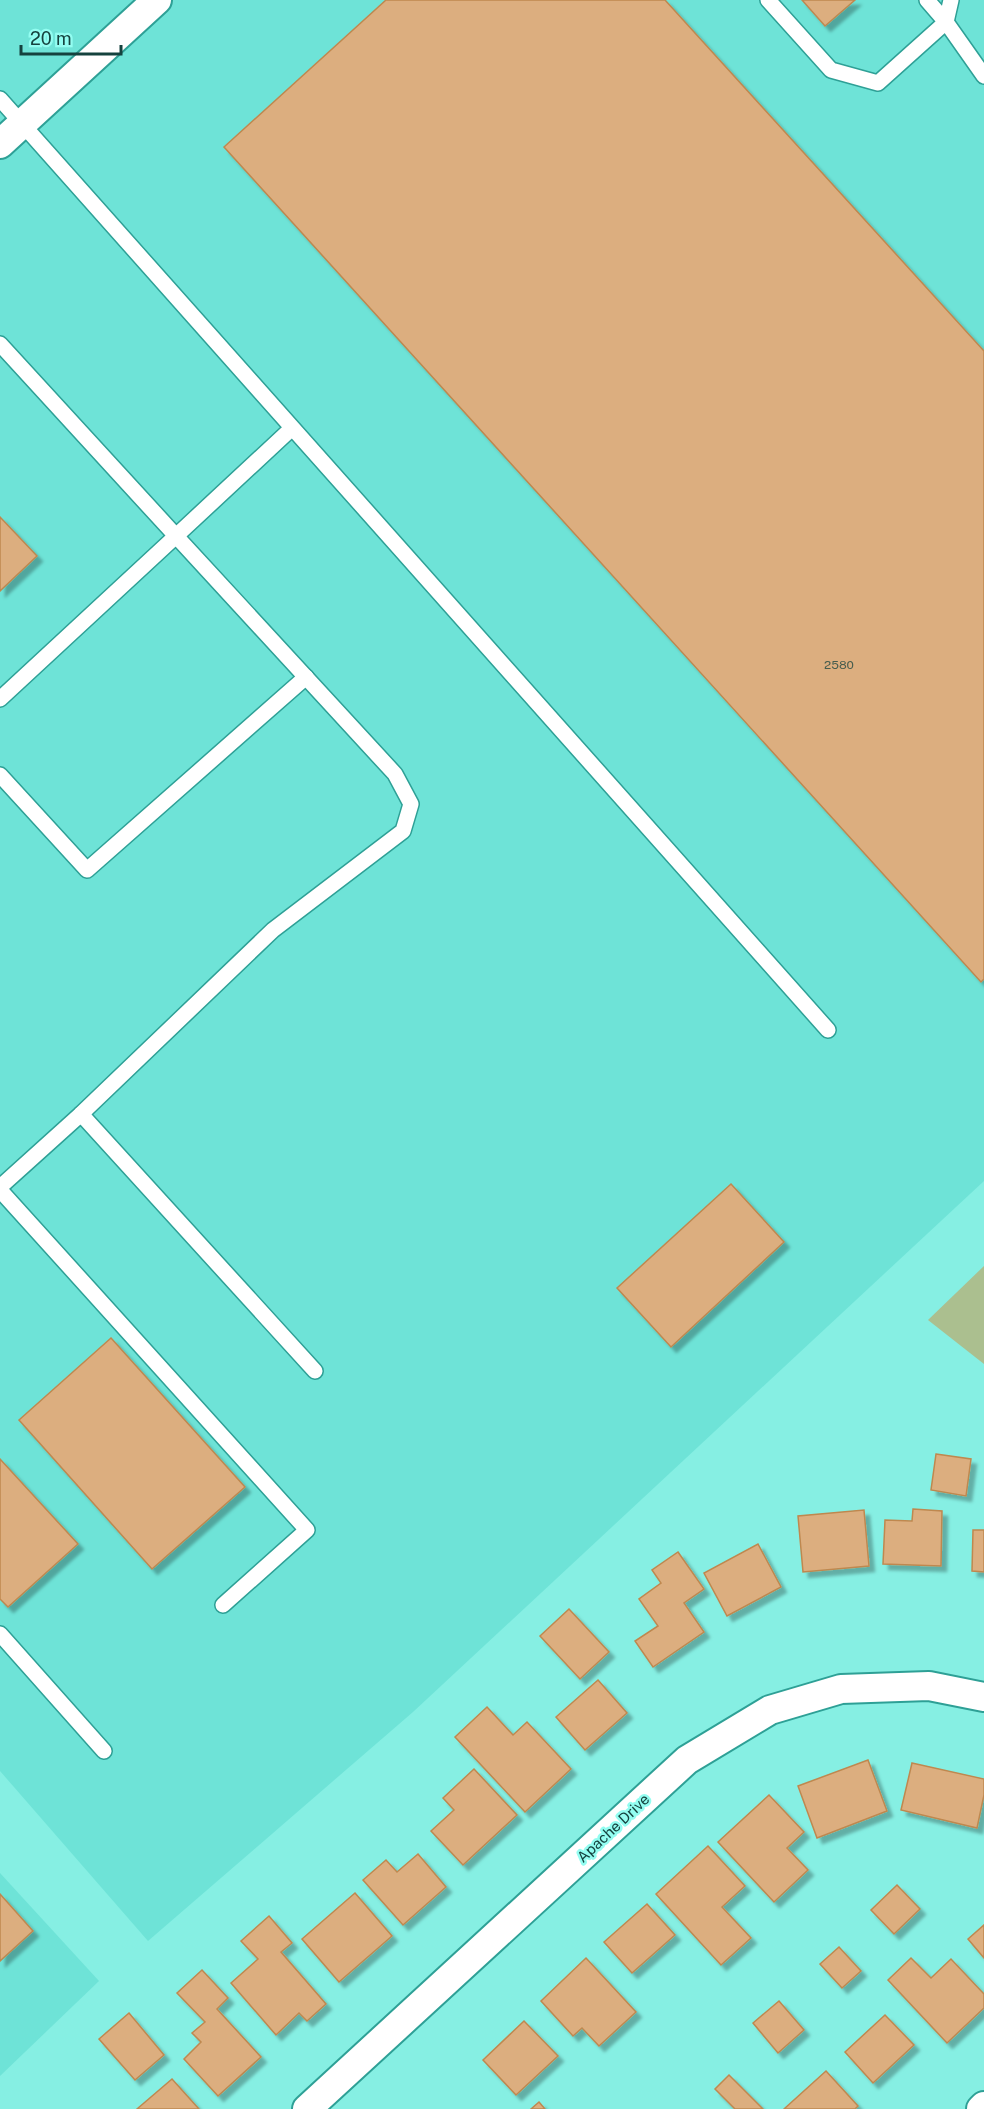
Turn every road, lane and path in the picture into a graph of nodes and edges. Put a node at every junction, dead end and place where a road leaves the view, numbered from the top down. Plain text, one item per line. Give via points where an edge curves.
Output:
1 (157, 0) edge
2 (768, 0) edge
3 (927, 0) edge
4 (951, 0) edge
5 (946, 22) junction
6 (984, 76) edge
7 (0, 99) edge
8 (21, 124) junction
9 (0, 144) edge
10 (0, 344) edge
11 (291, 429) junction
12 (176, 536) junction
13 (306, 677) junction
14 (0, 699) edge
15 (0, 775) edge
16 (828, 1030) dead end
17 (81, 1114) junction
18 (0, 1188) edge
19 (315, 1371) dead end
20 (223, 1605) dead end
21 (0, 1634) edge
22 (984, 1697) edge
23 (104, 1751) dead end
24 (307, 2109) edge

1 - 8 street
2 - 5 lane via 831,70 878,83
3 - 5 lane
4 - 5 lane
5 - 6 lane
7 - 8 lane
8 - 9 street
8 - 11 lane
10 - 12 lane
11 - 12 lane
11 - 16 lane
12 - 13 lane
12 - 14 lane
13 - 15 lane via 87,870
13 - 17 lane via 395,774 411,804 403,831 273,930
17 - 18 lane
17 - 19 lane
18 - 20 lane via 307,1530
21 - 23 lane
22 - 24 street, Apache Drive via 929,1686 841,1689 770,1710 687,1760

